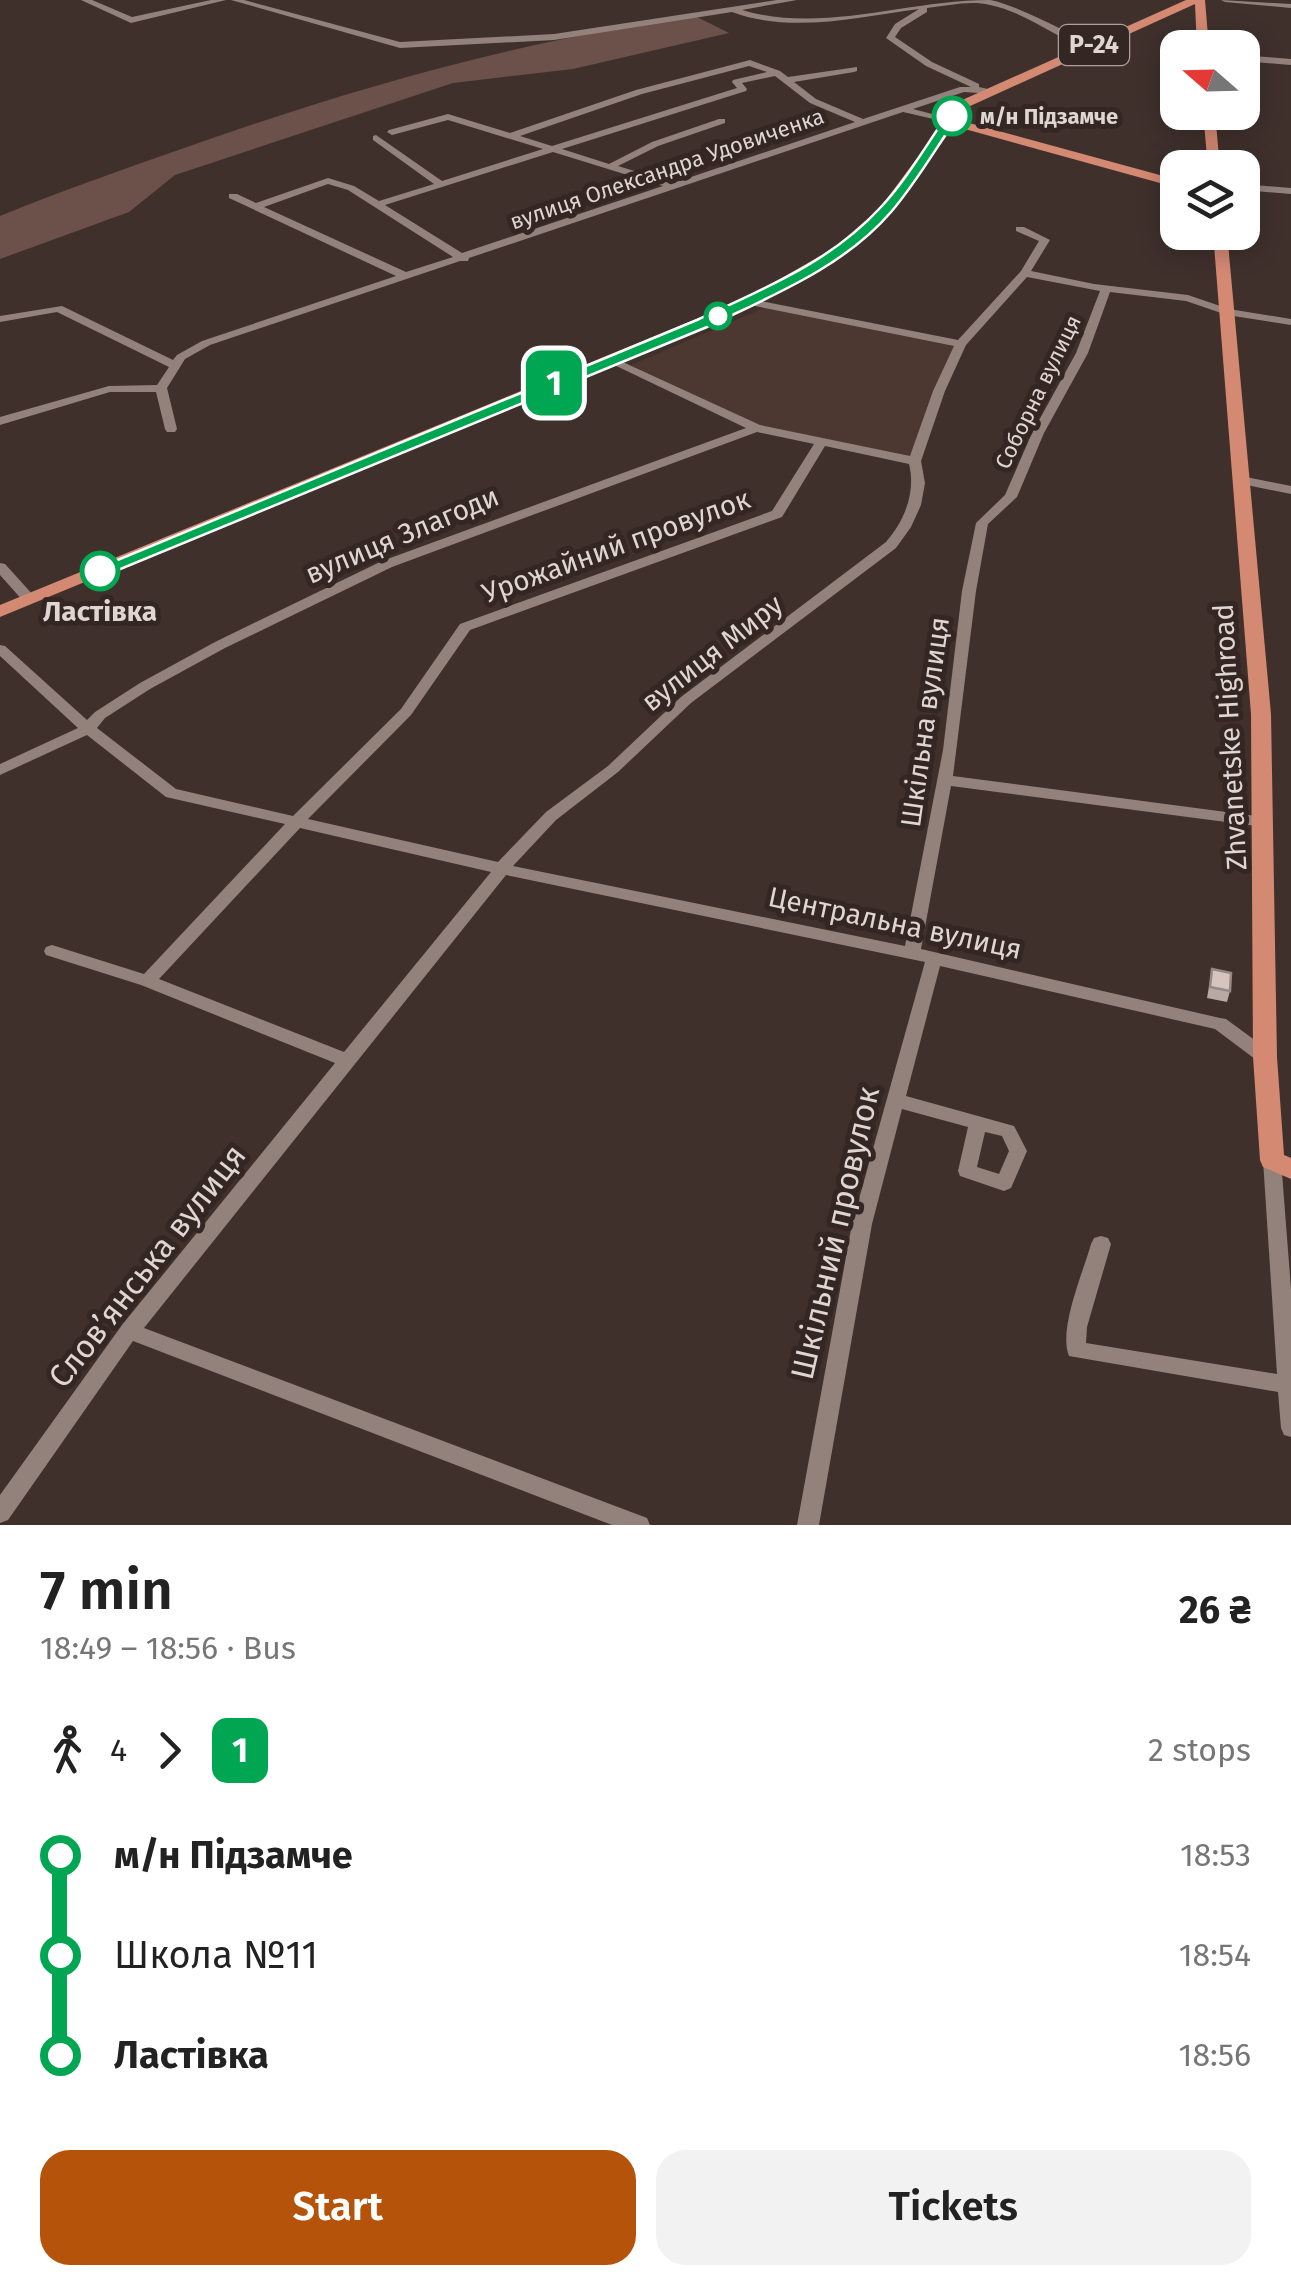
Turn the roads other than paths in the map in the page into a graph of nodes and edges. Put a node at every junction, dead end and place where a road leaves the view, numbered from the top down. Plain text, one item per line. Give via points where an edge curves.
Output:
1 (85, 0) edge
2 (222, 0) edge
3 (235, 0) edge
4 (793, 0) edge
5 (1225, 0) edge
6 (1191, 1) edge
7 (922, 6) junction
8 (1291, 6) edge
9 (735, 11) junction
10 (1199, 30) edge
11 (1090, 47) junction
12 (1260, 59) edge
13 (1291, 62) edge
14 (854, 70) dead end
15 (778, 73) junction
16 (788, 80) junction
17 (987, 90) junction
18 (902, 109) junction
19 (722, 121) dead end
20 (948, 121) junction
21 (864, 123) junction
22 (392, 132) dead end
23 (510, 136) junction
24 (376, 138) dead end
25 (556, 150) junction
26 (610, 167) junction
27 (1160, 179) edge
28 (442, 185) junction
29 (675, 187) junction
30 (1260, 188) edge
31 (1291, 190) edge
32 (233, 196) dead end
33 (376, 205) junction
34 (256, 206) junction
35 (1020, 229) dead end
36 (1222, 250) edge
37 (464, 259) junction
38 (1025, 273) junction
39 (408, 277) junction
40 (1106, 289) junction
41 (750, 302) junction
42 (1227, 312) junction
43 (0, 320) edge
44 (1291, 322) edge
45 (961, 344) junction
46 (612, 360) junction
47 (174, 365) junction
48 (161, 388) junction
49 (0, 422) edge
50 (756, 428) junction
51 (171, 429) dead end
52 (820, 444) junction
53 (915, 461) junction
54 (1241, 480) junction
55 (1291, 490) edge
56 (1000, 508) joint
57 (0, 567) edge
58 (30, 599) junction
59 (0, 612) edge
60 (0, 648) edge
61 (88, 729) junction
62 (0, 770) edge
63 (945, 780) junction
64 (300, 820) junction
65 (1264, 822) junction
66 (503, 869) junction
67 (52, 950) dead end
68 (912, 952) junction
69 (934, 958) junction
70 (147, 980) junction
71 (1266, 1057) junction
72 (349, 1061) junction
73 (895, 1100) junction
74 (978, 1123) dead end
75 (1281, 1164) edge
76 (1101, 1244) dead end
77 (129, 1331) junction
78 (1288, 1385) junction
79 (1291, 1428) edge
80 (0, 1514) edge
81 (639, 1525) edge
82 (808, 1525) edge

1 - 2 street via 132,20
3 - 9 street via 400,45 554,37
4 - 9 street
5 - 8 street
6 - 10 main road, Р-24
6 - 11 main road, вулиця Олександра Удовиченка / Р-24
7 - 9 street via 774,20
7 - 11 street via 992,2
7 - 17 street via 890,38
11 - 17 main road, вулиця Олександра Удовиченка / Р-24
12 - 13 street
14 - 16 street
15 - 16 street
15 - 23 street via 757,63 736,64
15 - 25 street via 736,82 743,88
16 - 21 street via 813,100
17 - 18 street, вулиця Олександра Удовиченка via 963,88
17 - 20 main road, Р-24
18 - 20 street
18 - 21 street, вулиця Олександра Удовиченка
19 - 26 street
20 - 27 main road
20 - 41 main road, Р-24 via 885,211 840,251
21 - 29 street, вулиця Олександра Удовиченка
22 - 23 street via 448,117
23 - 25 street
24 - 28 street
25 - 26 street
25 - 28 street
26 - 29 street
28 - 33 street
29 - 37 street, вулиця Олександра Удовиченка
30 - 31 street
32 - 34 street
33 - 34 street via 325,180
33 - 37 street
34 - 39 street
35 - 38 street via 1045,240
36 - 42 main road, Zhvanetske Highroad
37 - 39 street, вулиця Олександра Удовиченка
38 - 40 street, Соборна вулиця
38 - 45 street
39 - 47 street, вулиця Олександра Удовиченка via 206,343
40 - 42 street, Соборна вулиця via 1188,298
40 - 56 street, Соборна вулиця via 1082,353
41 - 45 street
41 - 46 main road, Р-24
42 - 44 street
42 - 54 main road, Zhvanetske Highroad
43 - 47 street via 58,308
45 - 53 street
46 - 50 street
46 - 58 main road, Р-24
47 - 48 street, вулиця Олександра Удовиченка
48 - 49 street via 109,389
48 - 51 street
50 - 52 street
50 - 61 street, вулиця Злагоди via 418,550 220,645 115,705
52 - 53 street
52 - 64 street, Урожайний провулок via 776,514 466,627 406,712
53 - 66 street, вулиця Миру via 919,486 891,544 686,700 532,834
54 - 55 street
54 - 65 main road, Zhvanetske Highroad
56 - 63 street, Шкільна вулиця via 984,519 975,550
57 - 58 street
58 - 59 main road, Р-24
60 - 61 street, Центральна вулиця
61 - 62 street, вулиця Злагоди
61 - 64 street, Центральна вулиця via 172,793
63 - 65 street
63 - 68 street, Шкільна вулиця
64 - 66 street, Центральна вулиця
64 - 70 street
65 - 71 main road, Zhvanetske Highroad
66 - 68 street, Центральна вулиця
66 - 72 street, Словʼянська вулиця
67 - 70 street
68 - 69 street, Центральна вулиця
69 - 71 street, Центральна вулиця via 1220,1024
69 - 73 street, Шкільний провулок
70 - 72 street
71 - 75 main road, Zhvanetske Highroad
72 - 77 street, Словʼянська вулиця
73 - 74 street
73 - 82 street, Шкільний провулок via 862,1224
75 - 78 street
76 - 78 street via 1076,1327 1076,1350
77 - 80 street, Словʼянська вулиця
77 - 81 street
78 - 79 street

